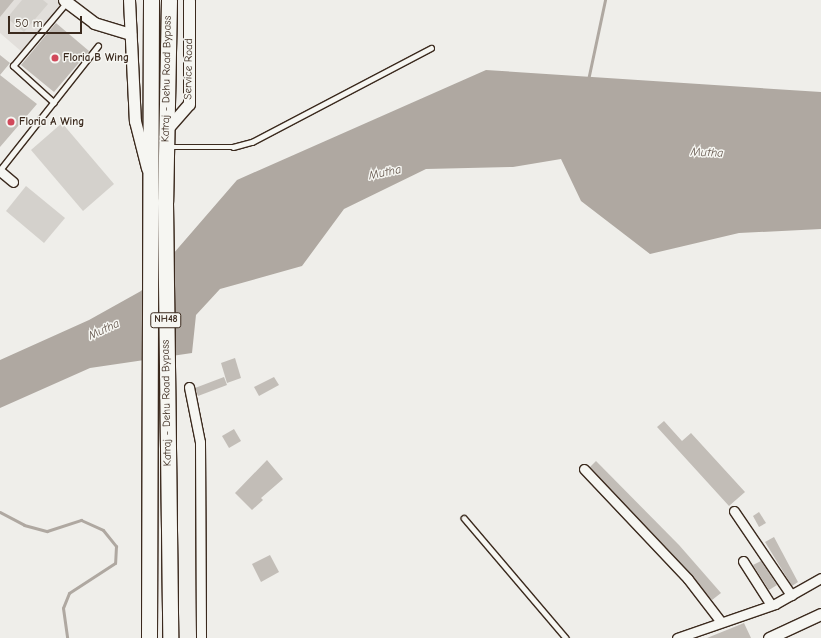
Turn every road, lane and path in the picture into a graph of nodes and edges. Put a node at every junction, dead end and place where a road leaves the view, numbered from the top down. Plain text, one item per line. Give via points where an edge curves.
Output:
1 (129, 0) edge
2 (151, 0) edge
3 (169, 0) edge
4 (189, 0) edge
5 (65, 1) edge
6 (130, 34) junction
7 (98, 46) dead end
8 (431, 48) dead end
9 (54, 103) junction
10 (167, 129) junction
11 (166, 146) junction
12 (0, 170) edge
13 (148, 170) junction
14 (14, 182) dead end
15 (189, 387) dead end
16 (584, 469) dead end
17 (734, 511) dead end
18 (464, 518) dead end
19 (742, 562) dead end
20 (821, 578) edge
21 (791, 595) junction
22 (771, 605) junction
23 (821, 614) edge
24 (721, 622) junction
25 (149, 638) edge
26 (170, 638) edge
27 (201, 638) edge
28 (566, 638) edge
29 (677, 638) edge
30 (769, 638) edge

1 - 6 street
2 - 13 highway, Katraj - Dehu Road Bypass / NH48
3 - 10 highway, Katraj - Dehu Road Bypass / NH48
4 - 10 street, Service Road via 189,104
5 - 6 street via 94,23
5 - 9 lane via 13,66
6 - 13 street via 135,121
7 - 9 lane
8 - 11 lane via 252,142 232,147
9 - 12 lane
10 - 11 highway, Katraj - Dehu Road Bypass / NH48
11 - 26 highway, Katraj - Dehu Road Bypass / NH48
12 - 14 street
13 - 25 highway, Katraj - Dehu Road Bypass / NH48
15 - 27 street via 200,442
16 - 24 street via 688,579
17 - 21 street
18 - 28 lane
19 - 22 street
20 - 21 street
21 - 22 street
22 - 24 street
23 - 30 street
24 - 29 street

